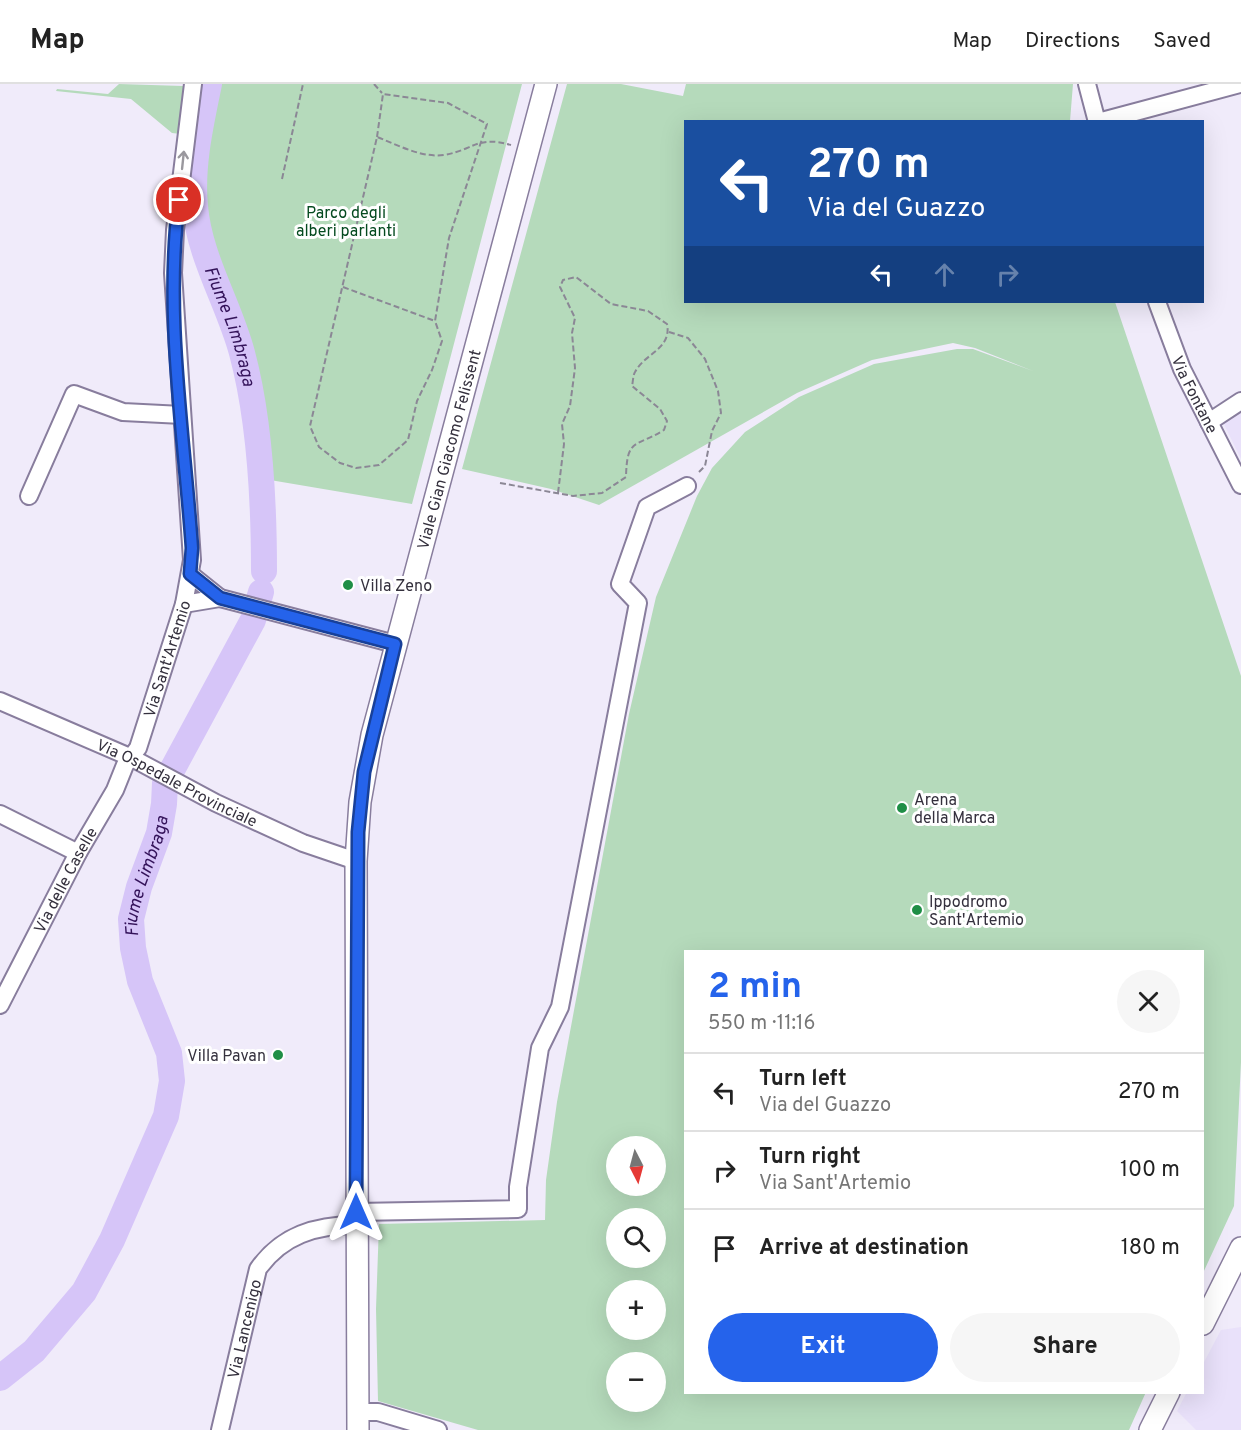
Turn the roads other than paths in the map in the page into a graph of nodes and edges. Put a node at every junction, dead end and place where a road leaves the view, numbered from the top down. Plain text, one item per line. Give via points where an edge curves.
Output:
1 (193, 84) edge
2 (546, 84) edge
3 (1087, 84) edge
4 (1240, 84) edge
5 (1097, 120) edge
6 (1105, 120) edge
7 (1157, 303) edge
8 (1241, 401) edge
9 (182, 415) junction
10 (1209, 422) junction
11 (1241, 485) edge
12 (687, 486) road end
13 (29, 496) dead end
14 (190, 574) junction
15 (220, 598) junction
16 (184, 604) junction
17 (395, 644) junction
18 (0, 701) edge
19 (132, 758) junction
20 (0, 814) edge
21 (78, 853) junction
22 (356, 861) junction
23 (0, 1005) edge
24 (356, 1218) junction
25 (1241, 1248) edge
26 (1204, 1322) edge
27 (1168, 1394) edge
28 (358, 1421) edge
29 (220, 1430) edge
30 (438, 1430) edge
31 (1150, 1430) edge

9 -> 1 street, Via Sant'Artemio via 173,254
2 - 17 main road, Viale Gian Giacomo Felissent
3 - 5 street
4 - 6 street
7 - 10 street, Via Fontane via 1182,369
8 - 10 street
9 - 13 street via 123,412 74,394
9 - 14 street, Via Sant'Artemio via 192,548
10 - 11 street, Via Fontane
12 - 24 street, Via Lancenigo via 647,507 620,584 638,603 560,1007 540,1048 518,1209
14 - 15 street
14 - 16 street, Via Sant'Artemio
15 - 16 street
15 - 17 street
16 - 19 street, Via Sant'Artemio via 159,689
17 - 22 main road, Viale Gian Giacomo Felissent via 364,772
18 - 19 street, Via Ospedale Provinciale
19 - 21 street, Via delle Caselle
19 - 22 street, Via Ospedale Provinciale via 303,843
20 - 21 street
21 - 23 street, Via delle Caselle
22 - 24 main road, Viale Gian Giacomo Felissent
24 - 28 main road, Viale Gian Giacomo Felissent
24 - 29 street, Via Lancenigo via 304,1232 270,1252 258,1269
25 - 26 main road
27 - 31 main road
28 - 30 street via 378,1412

